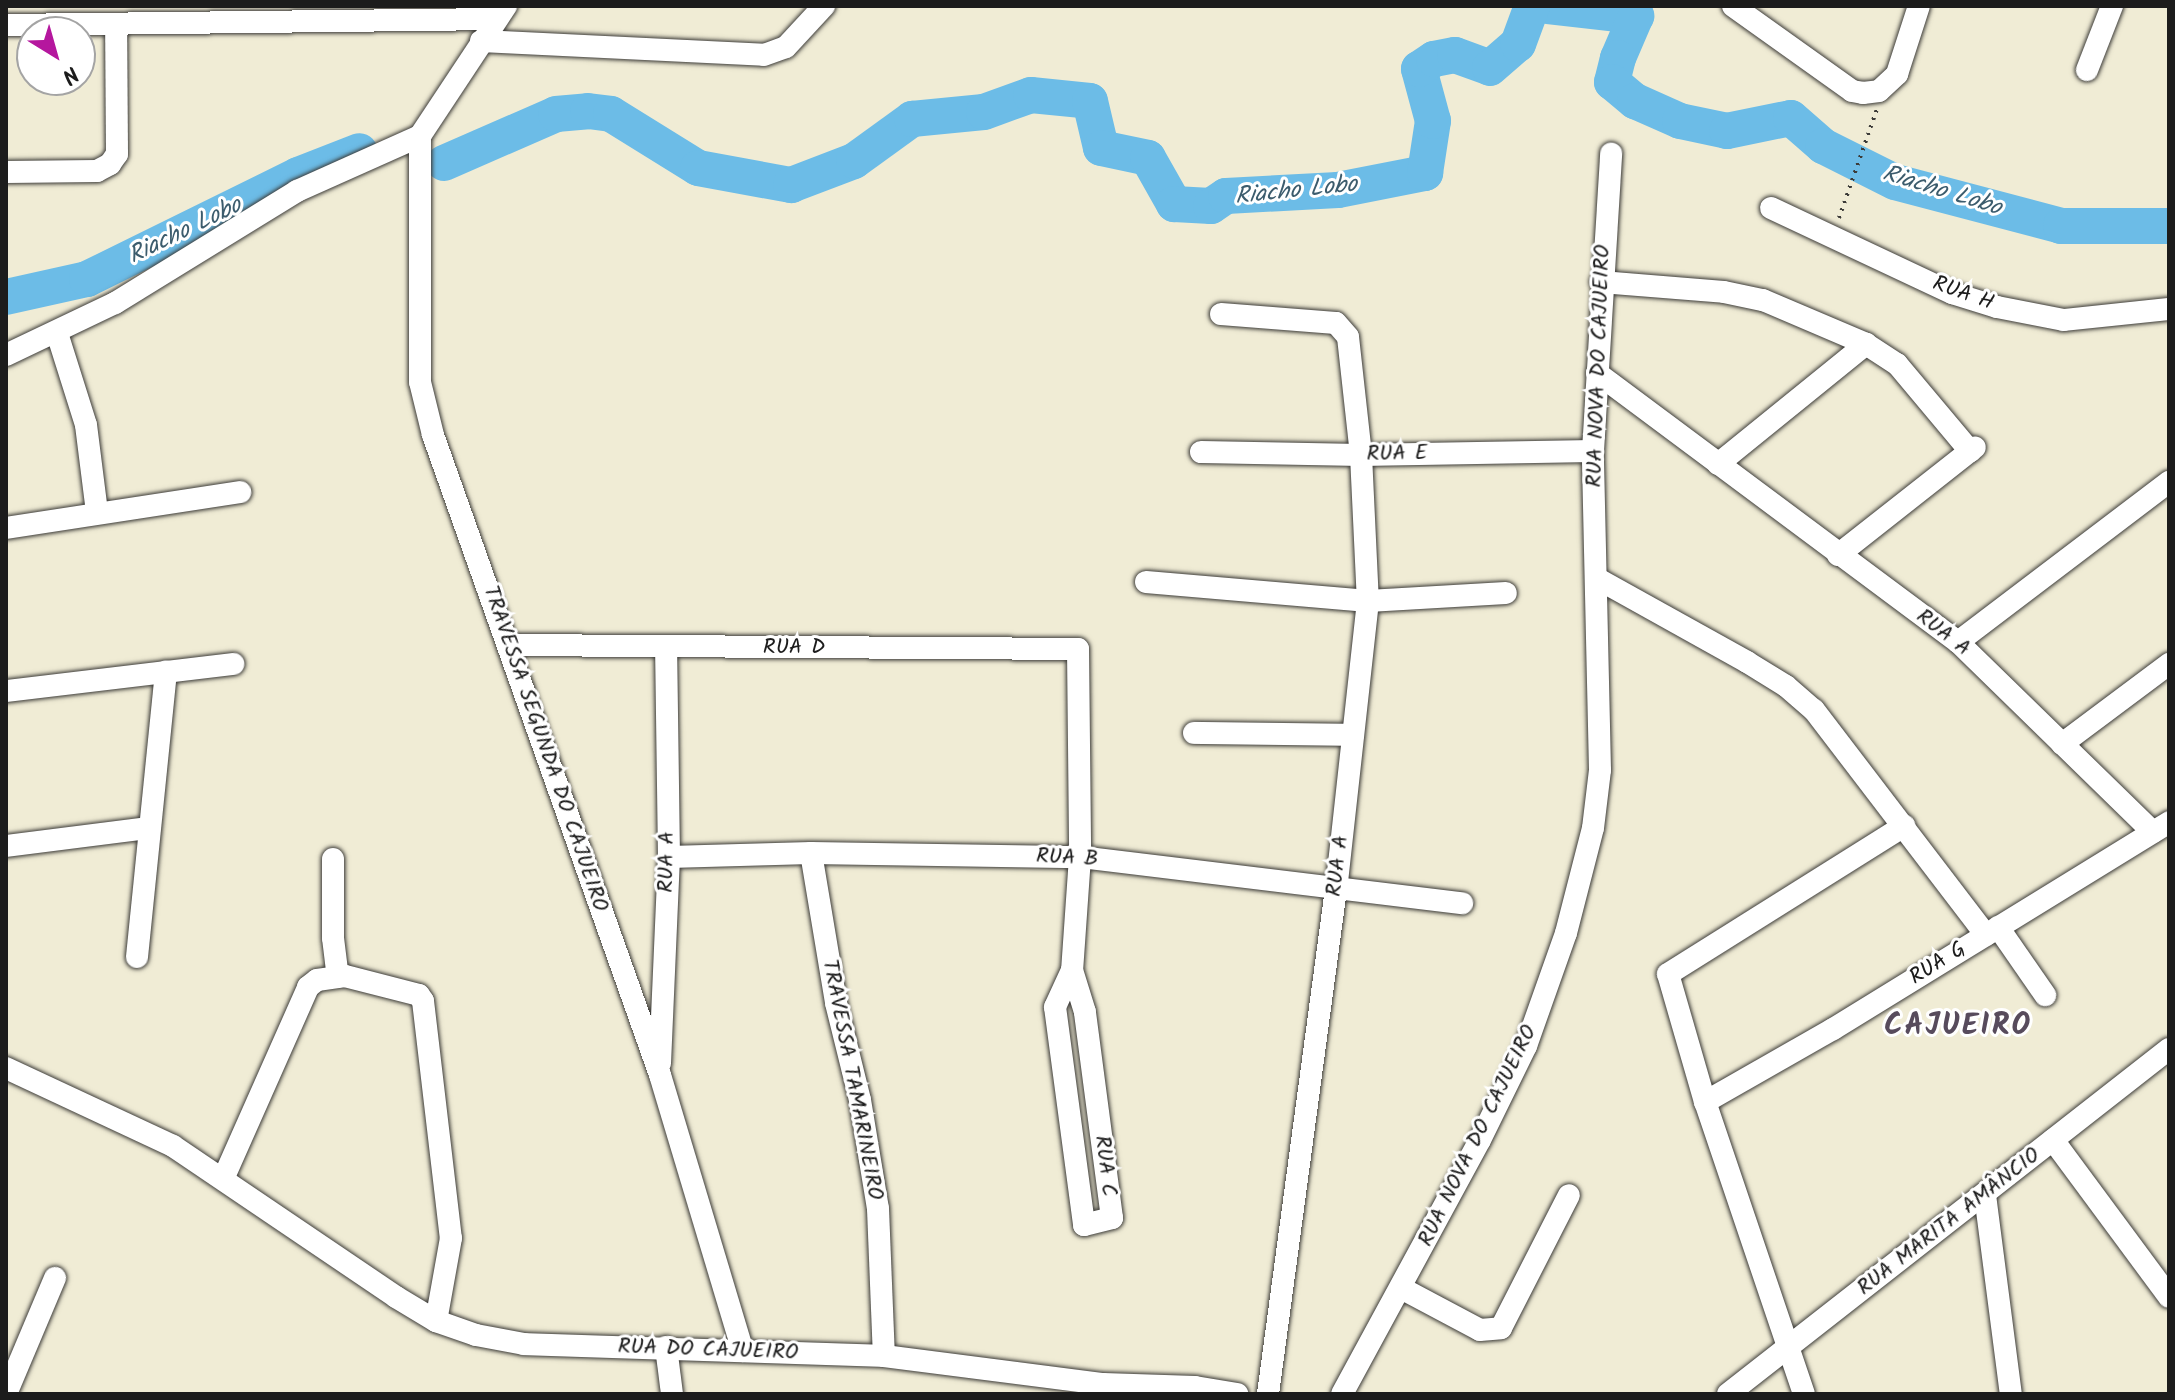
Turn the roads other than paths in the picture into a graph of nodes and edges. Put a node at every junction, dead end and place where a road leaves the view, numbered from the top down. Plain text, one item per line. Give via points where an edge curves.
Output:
1 (824, 6) edge
2 (1733, 6) edge
3 (1919, 6) edge
4 (2112, 6) edge
5 (502, 12) edge
6 (116, 24) junction
7 (6, 25) edge
8 (481, 41) junction
9 (2087, 70) dead end
10 (420, 136) junction
11 (1611, 154) dead end
12 (6, 172) edge
13 (1771, 208) dead end
14 (1601, 282) junction
15 (2169, 309) edge
16 (1221, 314) dead end
17 (57, 333) junction
18 (1866, 344) junction
19 (6, 355) edge
20 (1597, 373) junction
21 (1593, 451) junction
22 (1201, 452) dead end
23 (1361, 455) junction
24 (1718, 464) junction
25 (2169, 482) edge
26 (240, 492) dead end
27 (97, 512) junction
28 (6, 528) edge
29 (1838, 555) junction
30 (1598, 579) junction
31 (1146, 582) dead end
32 (1506, 593) dead end
33 (1368, 601) junction
34 (1958, 642) junction
35 (510, 645) junction
36 (666, 649) junction
37 (1078, 649) joint
38 (233, 664) dead end
39 (2169, 664) edge
40 (166, 671) junction
41 (6, 691) edge
42 (1194, 733) dead end
43 (1353, 735) junction
44 (2062, 744) junction
45 (1904, 826) junction
46 (2161, 827) edge
47 (148, 828) junction
48 (6, 846) edge
49 (811, 853) junction
50 (669, 857) junction
51 (1080, 857) junction
52 (333, 859) dead end
53 (1336, 889) junction
54 (1462, 903) dead end
55 (1992, 931) junction
56 (137, 957) dead end
57 (1072, 970) junction
58 (338, 977) junction
59 (2045, 995) dead end
60 (2169, 1049) edge
61 (6, 1068) edge
62 (660, 1075) junction
63 (1094, 1082) junction
64 (1064, 1084) junction
65 (1705, 1102) junction
66 (2053, 1140) junction
67 (224, 1177) junction
68 (1569, 1195) dead end
69 (1985, 1195) junction
70 (55, 1278) dead end
71 (1401, 1288) junction
72 (2169, 1296) edge
73 (436, 1321) junction
74 (666, 1347) junction
75 (1789, 1349) junction
76 (743, 1351) junction
77 (884, 1356) junction
78 (6, 1394) edge
79 (672, 1394) edge
80 (1237, 1394) edge
81 (1268, 1394) edge
82 (1342, 1394) edge
83 (1728, 1394) edge
84 (1804, 1394) edge
85 (2011, 1394) edge

1 - 8 street via 786,47 764,55
2 - 3 street via 1852,91 1879,91 1897,74
4 - 9 street
5 - 6 street
5 - 8 street
6 - 7 street
6 - 12 street via 117,154 110,164 97,171
8 - 10 street
10 - 17 street via 297,191
10 - 35 street, TRAVESSA SEGUNDA DO CAJUEIRO via 423,395
11 - 14 street, RUA NOVA DO CAJUEIRO
13 - 15 street, RUA H via 1952,293 2036,316 2096,319
14 - 18 street via 1747,296
14 - 20 street, RUA NOVA DO CAJUEIRO
16 - 23 street, RUA A via 1336,323 1348,337
17 - 19 street
17 - 27 street via 86,425
18 - 24 street
18 - 29 street via 1897,364 1972,449
20 - 21 street, RUA NOVA DO CAJUEIRO
20 - 24 street, RUA A
21 - 23 street, RUA E
21 - 30 street, RUA NOVA DO CAJUEIRO
22 - 23 street, RUA E
23 - 33 street, RUA A
24 - 29 street, RUA A
25 - 34 street
26 - 27 street
27 - 28 street
29 - 34 street, RUA A
30 - 45 street via 1786,686 1814,710
30 - 71 street, RUA NOVA DO CAJUEIRO via 1597,798 1566,933 1526,1046
31 - 33 street
32 - 33 street
33 - 43 street, RUA A
34 - 44 street, RUA A
35 - 36 street, RUA D
35 - 62 street, TRAVESSA SEGUNDA DO CAJUEIRO
36 - 37 street, RUA D
36 - 50 street, RUA A
37 - 51 street, RUA C
38 - 40 street
39 - 44 street
40 - 41 street
40 - 47 street
42 - 43 street
43 - 53 street, RUA A
44 - 46 street, RUA A
45 - 55 street
45 - 65 street via 1668,974
46 - 55 street, RUA G
47 - 48 street
47 - 56 street
49 - 50 street, RUA B
49 - 51 street, RUA B
49 - 77 street, TRAVESSA TAMARINEIRO via 878,1209
50 - 62 street, RUA A
51 - 53 street, RUA B
51 - 57 street, RUA C
52 - 58 street
53 - 54 street, RUA B
53 - 81 street, RUA A
55 - 59 street
55 - 65 street, RUA G
57 - 63 street, RUA C via 1083,1004
57 - 64 street, RUA C via 1055,1007
58 - 67 street via 308,987
58 - 73 street via 413,992 423,1001 451,1238
60 - 66 street, RUA MARITA AMÂNCIO
61 - 67 street, RUA DO CAJUEIRO via 173,1146
62 - 76 street, TRAVESSA SEGUNDA DO CAJUEIRO
63 - 64 street
63 - 64 street, RUA C via 1112,1218 1084,1225
65 - 75 street
66 - 69 street, RUA MARITA AMÂNCIO
66 - 72 street
67 - 73 street, RUA DO CAJUEIRO
68 - 71 street via 1501,1328 1480,1330
69 - 75 street, RUA MARITA AMÂNCIO
69 - 85 street
70 - 78 street
71 - 82 street, RUA NOVA DO CAJUEIRO
73 - 74 street, RUA DO CAJUEIRO via 524,1344
74 - 76 street, RUA DO CAJUEIRO
74 - 79 street
75 - 83 street, RUA MARITA AMÂNCIO
75 - 84 street
76 - 77 street, RUA DO CAJUEIRO
77 - 80 street, RUA DO CAJUEIRO via 1103,1384

